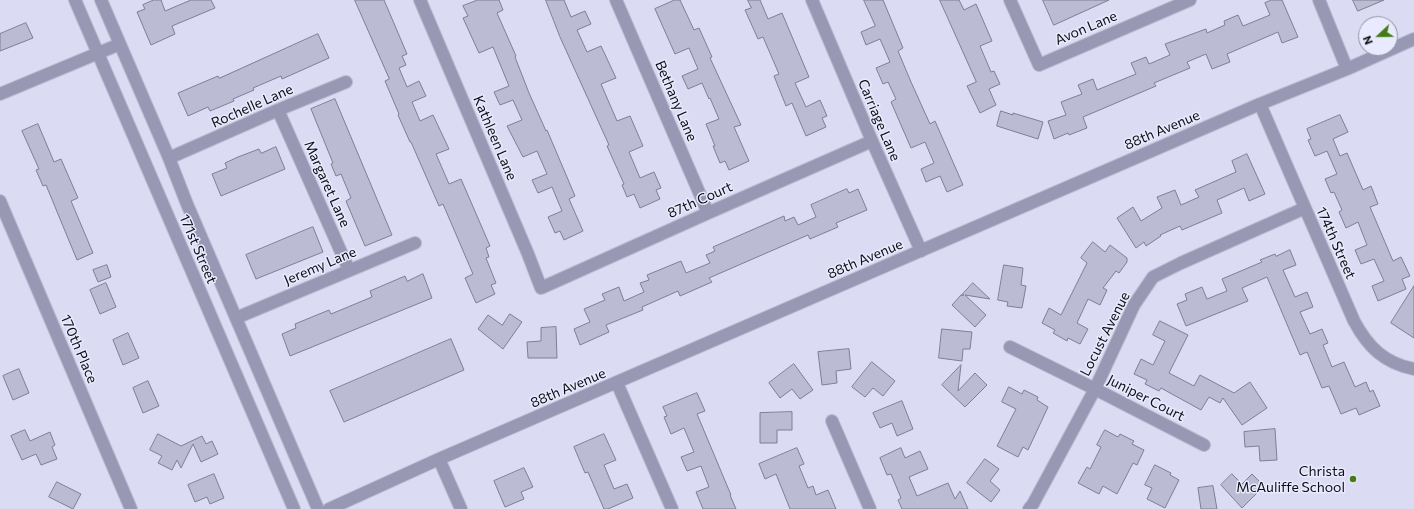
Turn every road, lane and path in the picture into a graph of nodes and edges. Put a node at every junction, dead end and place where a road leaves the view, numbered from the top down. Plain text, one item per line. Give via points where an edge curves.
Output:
1 (75, 0) edge
2 (101, 0) edge
3 (420, 0) edge
4 (616, 0) edge
5 (812, 0) edge
6 (1010, 0) edge
7 (1190, 0) edge
8 (1319, 0) edge
9 (1414, 40) edge
10 (120, 44) junction
11 (98, 53) junction
12 (1347, 69) junction
13 (346, 82) dead end
14 (0, 94) edge
15 (1260, 104) junction
16 (278, 110) junction
17 (872, 141) junction
18 (169, 158) junction
19 (0, 201) edge
20 (1304, 208) junction
21 (708, 213) junction
22 (415, 243) dead end
23 (921, 251) junction
24 (349, 270) junction
25 (541, 288) joint
26 (236, 318) junction
27 (1010, 347) dead end
28 (1414, 369) edge
29 (617, 383) junction
30 (1095, 389) junction
31 (832, 421) dead end
32 (1204, 445) dead end
33 (439, 459) junction
34 (131, 509) edge
35 (294, 509) edge
36 (318, 509) edge
37 (330, 509) edge
38 (461, 509) edge
39 (672, 509) edge
40 (870, 509) edge
41 (1029, 509) edge

1 - 11 street, 171st Street
2 - 10 street, 171st Street
3 - 25 street, Kathleen Lane
4 - 21 street, Bethany Lane
5 - 17 street, Carriage Lane
6 - 7 street, Avon Lane via 1038,66
8 - 12 street
9 - 12 street, 88th Avenue
10 - 11 street
10 - 18 street, 171st Street
11 - 14 street
11 - 35 street, 171st Street
12 - 15 street, 88th Avenue
13 - 16 street, Rochelle Lane
15 - 20 street, 174th Street
15 - 23 street, 88th Avenue
16 - 18 street, Rochelle Lane
16 - 24 street, Margaret Lane
17 - 21 street, 87th Court
17 - 23 street, Carriage Lane
18 - 26 street, 171st Street
19 - 34 street, 170th Place
20 - 28 street, 174th Street via 1363,337 1386,358 1398,365
20 - 30 street, Locust Avenue via 1153,277 1134,305
21 - 25 street, 87th Court
22 - 24 street, Jeremy Lane
23 - 29 street, 88th Avenue
24 - 26 street, Jeremy Lane
26 - 36 street, 171st Street
27 - 30 street, Juniper Court
29 - 33 street, 88th Avenue
29 - 39 street
30 - 32 street, Juniper Court
30 - 41 street, Locust Avenue
31 - 40 street
33 - 37 street, 88th Avenue
33 - 38 street

